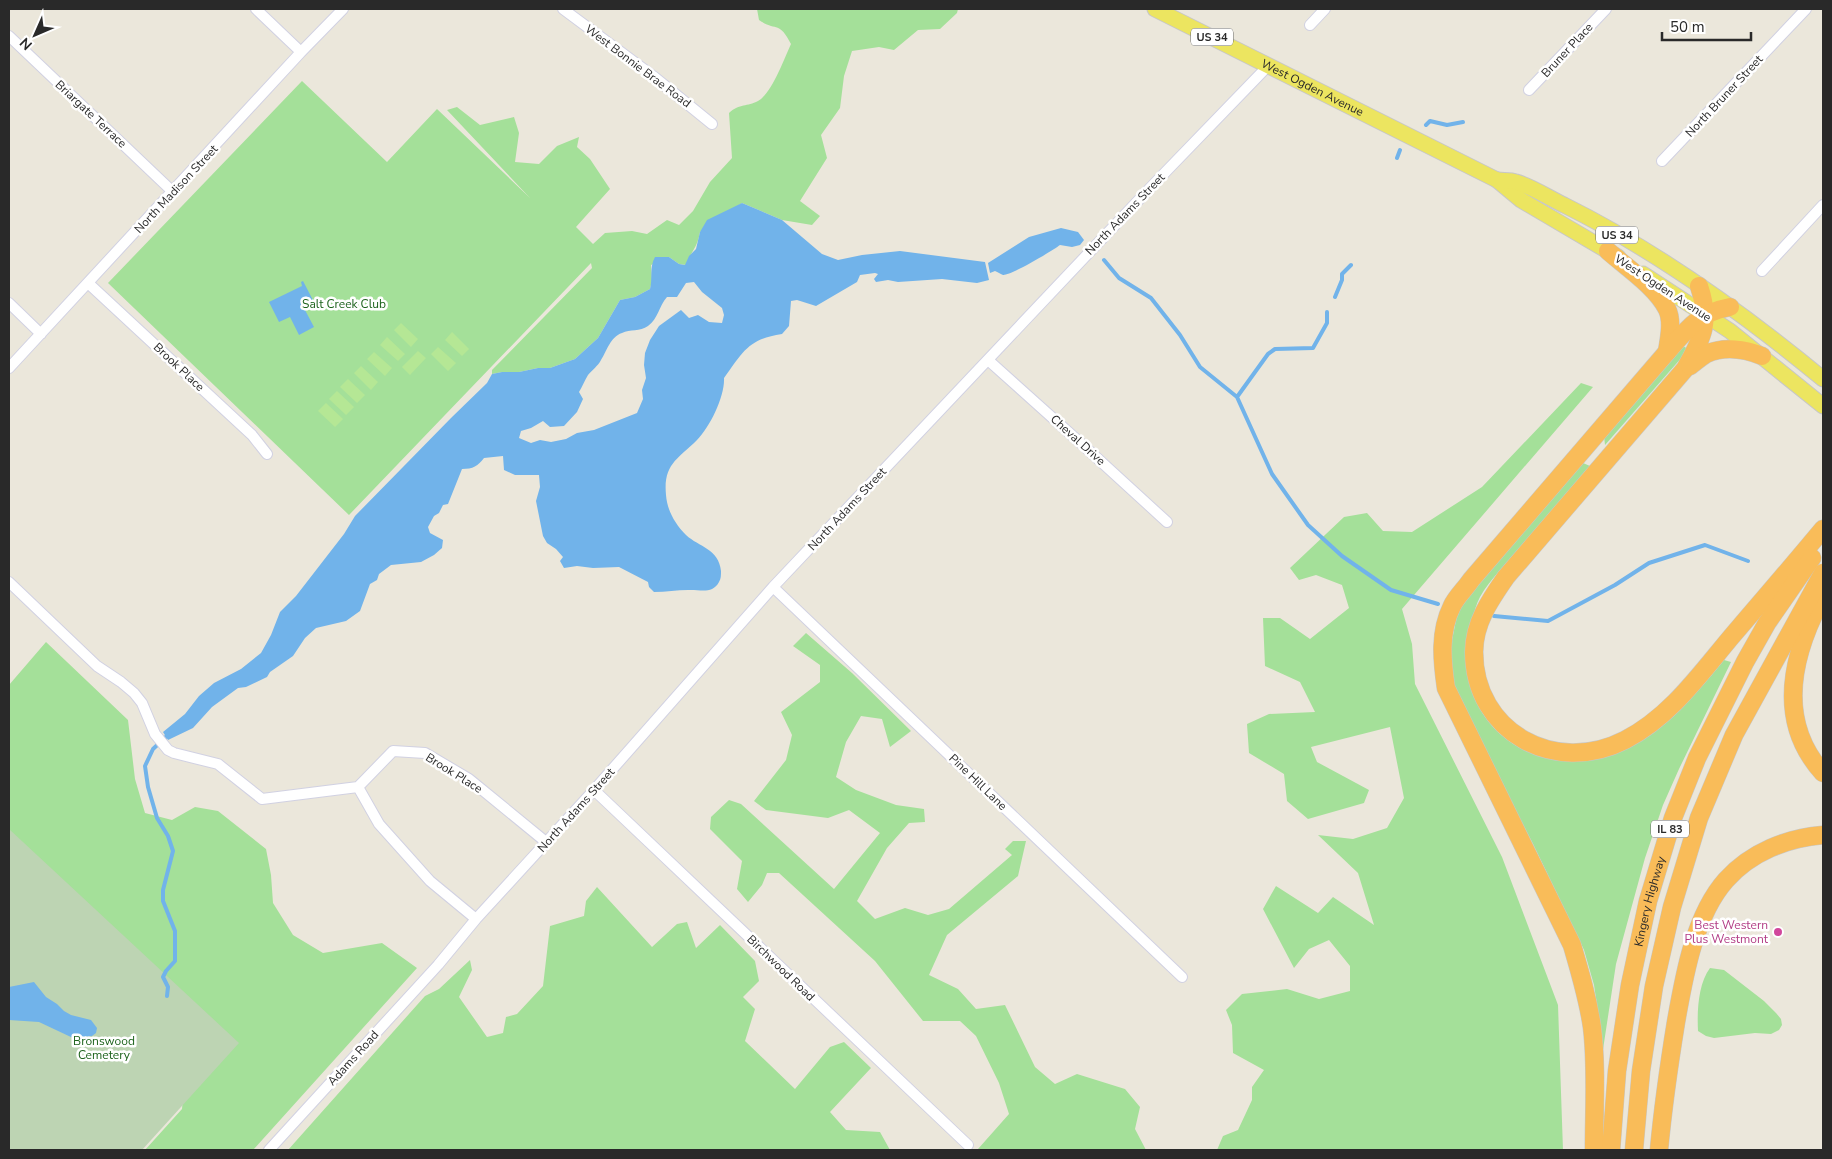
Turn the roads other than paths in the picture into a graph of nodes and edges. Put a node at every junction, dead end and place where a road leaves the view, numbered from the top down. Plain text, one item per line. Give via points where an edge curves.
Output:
1 (256, 9) edge
2 (343, 9) edge
3 (563, 9) edge
4 (1155, 9) edge
5 (1325, 9) edge
6 (1606, 9) edge
7 (1806, 9) edge
8 (1310, 25) dead end
9 (9, 36) edge
10 (301, 52) junction
11 (1269, 65) junction
12 (1529, 90) dead end
13 (712, 124) dead end
14 (1662, 161) dead end
15 (1497, 180) junction
16 (173, 192) junction
17 (1823, 205) edge
18 (1608, 251) junction
19 (1762, 271) dead end
20 (88, 283) junction
21 (1699, 286) junction
22 (9, 303) edge
23 (1730, 307) junction
24 (1705, 315) junction
25 (41, 334) junction
26 (1667, 352) junction
27 (1762, 356) junction
28 (988, 360) junction
29 (9, 368) edge
30 (1685, 369) junction
31 (1823, 379) edge
32 (1823, 406) edge
33 (267, 454) dead end
34 (1167, 522) dead end
35 (1823, 529) edge
36 (1823, 541) edge
37 (1823, 573) edge
38 (9, 582) edge
39 (773, 587) junction
40 (1823, 597) edge
41 (1823, 773) edge
42 (358, 786) junction
43 (594, 790) junction
44 (1823, 835) edge
45 (546, 842) junction
46 (476, 919) junction
47 (438, 965) joint
48 (1182, 977) dead end
49 (968, 1145) dead end
50 (269, 1150) edge
51 (1594, 1150) edge
52 (1611, 1150) edge
53 (1634, 1150) edge
54 (1659, 1150) edge

1 - 10 street
2 - 10 street, North Madison Street
3 - 13 street, West Bonnie Brae Road via 654,76
4 - 11 main road, West Ogden Avenue / US 34
5 - 8 street
6 - 12 street, Bruner Place
7 - 14 street, North Bruner Street
9 - 16 street, Briargate Terrace
10 - 16 street, North Madison Street
11 - 15 main road, West Ogden Avenue / US 34
11 - 28 street, North Adams Street
15 - 18 main road, West Ogden Avenue / US 34 via 1521,200
15 - 21 main road, West Ogden Avenue / US 34 via 1516,182 1580,213
16 - 20 street, North Madison Street
17 - 19 street
18 - 24 main road, West Ogden Avenue / US 34
18 - 26 highway via 1654,292 1668,310
20 - 25 street, North Madison Street
20 - 33 street, Brook Place via 252,435
21 - 23 main road, West Ogden Avenue / US 34
21 - 24 highway
22 - 25 street
23 - 24 highway
23 - 31 main road, West Ogden Avenue / US 34
24 - 26 highway via 1693,323
24 - 27 main road, West Ogden Avenue / US 34
24 - 30 highway via 1702,337
25 - 29 street, North Madison Street
26 - 51 highway via 1471,580 1452,606 1443,633 1446,688 1572,945 1583,980 1592,1029
27 - 30 highway via 1748,350 1726,350 1707,354
27 - 32 main road, West Ogden Avenue / US 34
28 - 34 street, Cheval Drive
28 - 39 street, North Adams Street
30 - 35 highway via 1506,577 1490,600 1479,623 1474,650 1482,694 1492,712 1507,729 1524,741 1552,751 1584,752 1624,741 1675,702
36 - 52 highway, Kingery Highway / IL 83 via 1767,623 1745,662 1697,758 1673,818 1648,901 1630,985 1617,1071
37 - 53 highway, Kingery Highway / IL 83 via 1734,735 1699,818 1672,907 1654,986 1641,1071
38 - 42 street via 97,666 134,693 142,703 155,734 168,750 218,764 262,799
39 - 43 street, North Adams Street
39 - 48 street, Pine Hill Lane
40 - 41 highway via 1798,654 1793,685 1794,715 1800,740
42 - 45 street, Brook Place via 393,751 425,753 468,779
42 - 46 street via 379,824 430,881
43 - 45 street, North Adams Street
43 - 49 street, Birchwood Road
44 - 54 highway via 1782,843 1751,859 1726,880 1708,910 1683,979 1666,1080
45 - 46 street, North Adams Street
46 - 47 street, North Adams Street
47 - 50 street, Adams Road

